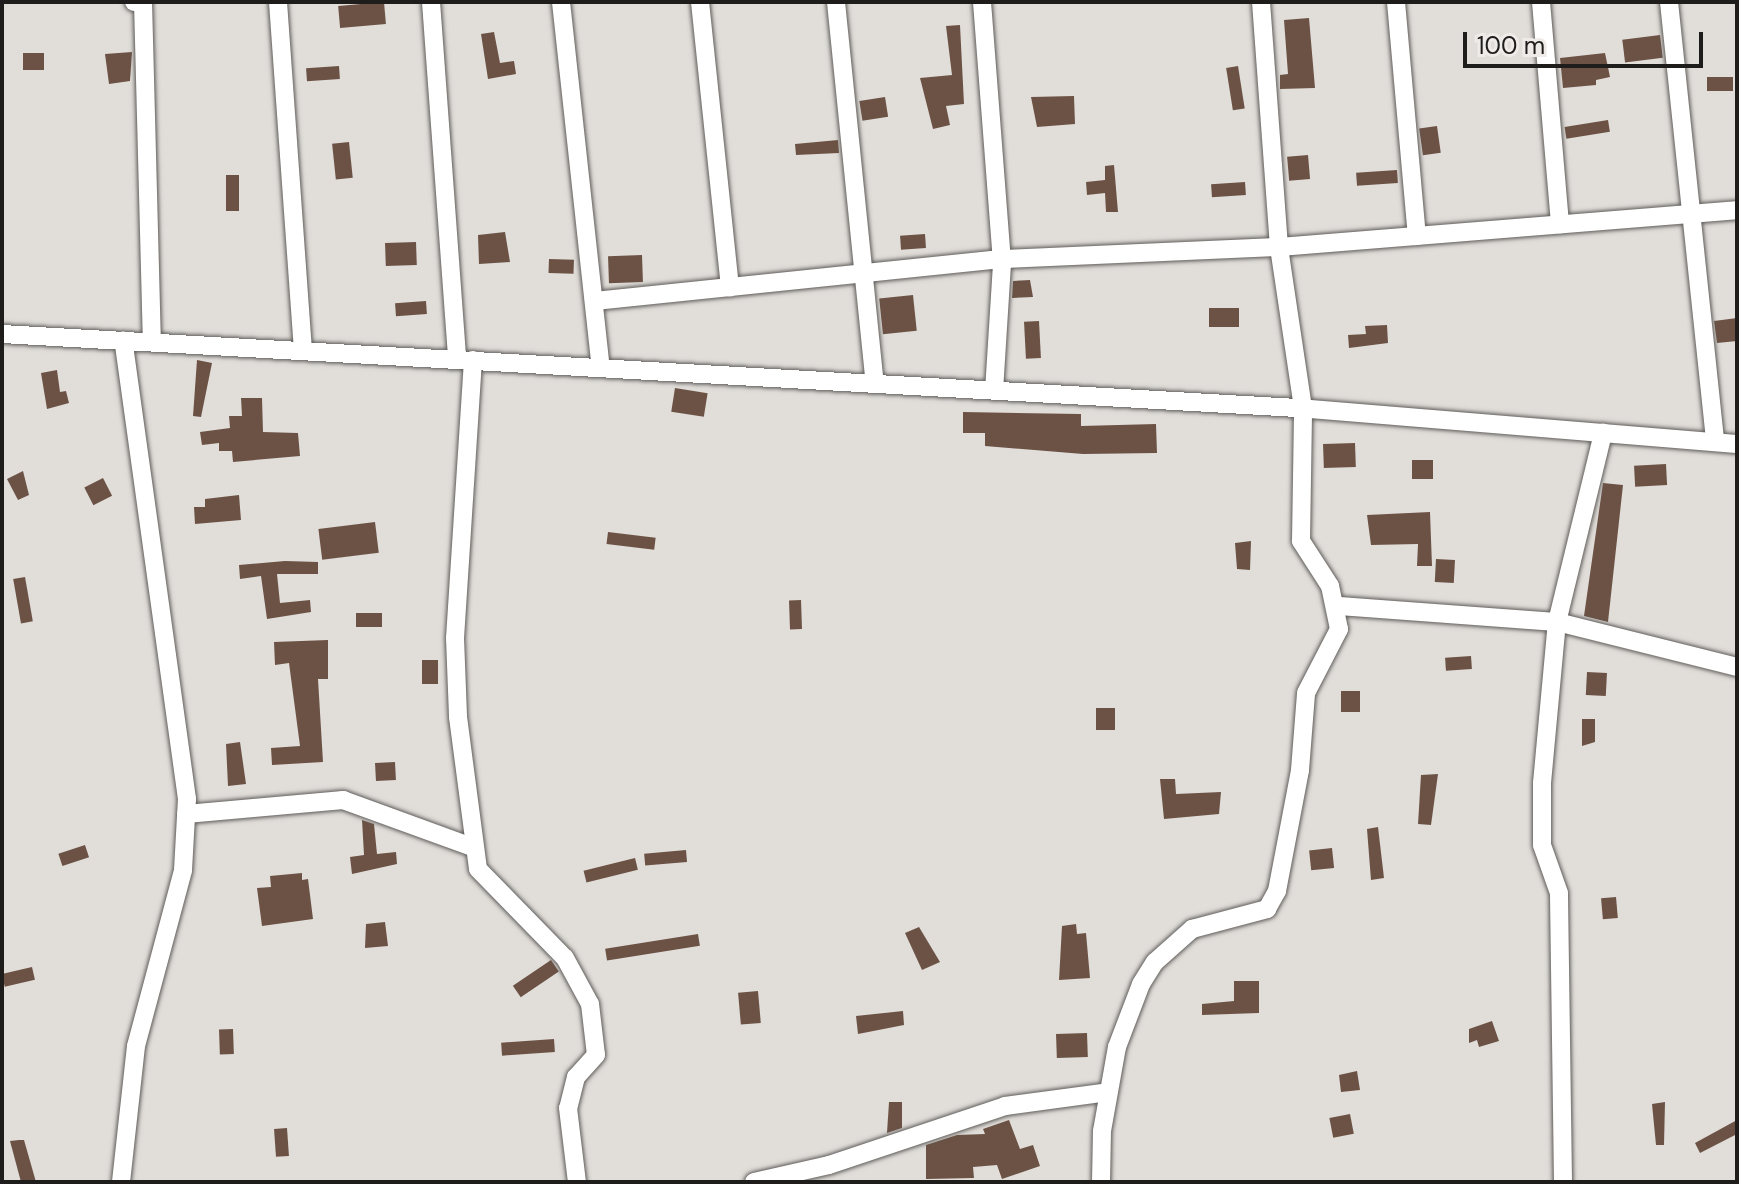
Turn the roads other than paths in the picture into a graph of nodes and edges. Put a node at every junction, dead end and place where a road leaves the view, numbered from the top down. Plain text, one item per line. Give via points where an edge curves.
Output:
1 (134, 2) edge
2 (143, 2) edge
3 (278, 2) edge
4 (431, 2) edge
5 (561, 2) edge
6 (700, 2) edge
7 (836, 2) edge
8 (982, 2) edge
9 (1261, 2) edge
10 (1396, 2) edge
11 (1541, 2) edge
12 (1669, 2) edge
13 (1737, 210) edge
14 (1691, 214) junction
15 (1560, 224) junction
16 (1417, 236) junction
17 (1279, 247) junction
18 (1002, 259) junction
19 (864, 273) junction
20 (730, 287) junction
21 (594, 301) junction
22 (2, 334) edge
23 (123, 340) junction
24 (152, 342) junction
25 (303, 350) junction
26 (465, 360) junction
27 (601, 368) junction
28 (875, 383) junction
29 (994, 390) junction
30 (1303, 408) junction
31 (1603, 433) junction
32 (1715, 442) junction
33 (1737, 444) edge
34 (1338, 606) junction
35 (1557, 622) junction
36 (1737, 667) edge
37 (186, 814) junction
38 (475, 848) junction
39 (1108, 1092) junction
40 (121, 1182) edge
41 (577, 1182) edge
42 (754, 1182) edge
43 (1101, 1182) edge
44 (1563, 1182) edge

1 - 2 street
2 - 24 street
3 - 25 street
4 - 26 street
5 - 21 street
6 - 20 street
7 - 19 street
8 - 18 street
9 - 17 street
10 - 16 street
11 - 15 street
12 - 14 street
13 - 14 street
14 - 15 street
14 - 32 street
15 - 16 street
16 - 17 street
17 - 18 street
17 - 30 street
18 - 19 street
18 - 29 street
19 - 20 street
19 - 28 street
20 - 21 street
21 - 27 street
22 - 23 street
23 - 24 street
23 - 37 street via 176,704
24 - 25 street
25 - 26 street
26 - 27 street
26 - 38 street via 455,638
27 - 28 street
28 - 29 street
29 - 30 street
30 - 31 street
30 - 34 street via 1301,541
31 - 32 street
31 - 35 street
32 - 33 street
34 - 35 street
34 - 39 street via 1339,629 1306,693 1300,770 1277,891 1267,909 1192,929 1155,962 1130,1006
35 - 36 street
35 - 44 street via 1542,783 1542,845 1559,893
37 - 38 street via 343,800
37 - 40 street via 183,870 136,1046
38 - 41 street via 478,869 565,958 590,1004 596,1055 576,1077 568,1108
39 - 42 street via 1005,1106 829,1165
39 - 43 street

